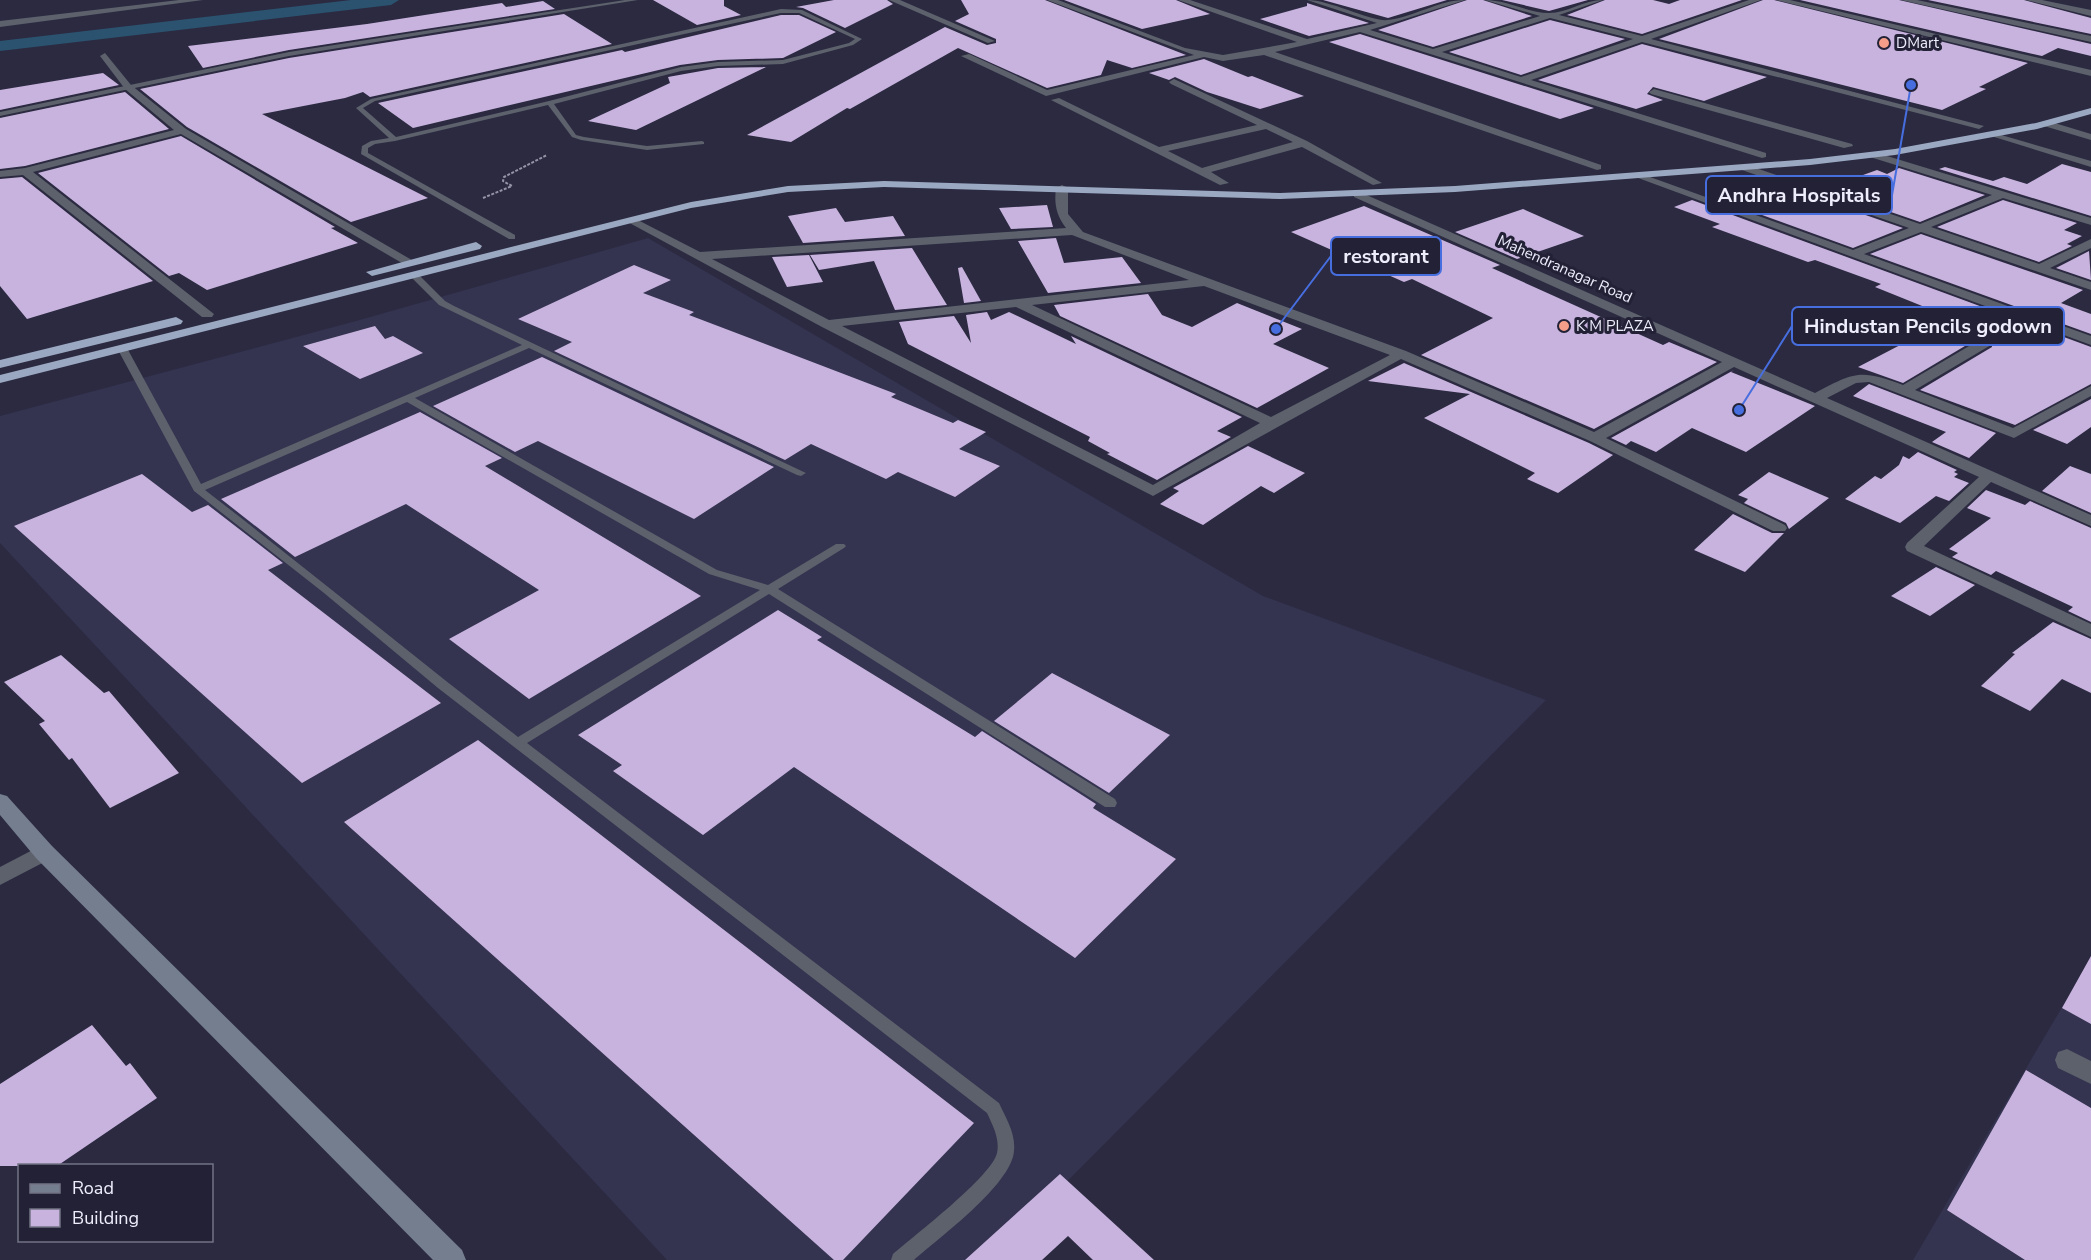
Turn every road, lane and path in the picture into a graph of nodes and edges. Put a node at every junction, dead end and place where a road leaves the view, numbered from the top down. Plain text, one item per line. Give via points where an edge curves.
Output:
1 (199, 0) edge
2 (635, 0) edge
3 (893, 0) edge
4 (1051, 0) edge
5 (1081, 0) edge
6 (1182, 0) edge
7 (1311, 0) edge
8 (1440, 0) edge
9 (1461, 0) edge
10 (1489, 0) edge
11 (1599, 0) edge
12 (1757, 0) edge
13 (1780, 0) edge
14 (1905, 0) edge
15 (2030, 0) edge
16 (1452, 3) junction
17 (1062, 4) junction
18 (2091, 13) edge
19 (1553, 16) junction
20 (1387, 23) junction
21 (0, 24) edge
22 (1362, 29) junction
23 (1642, 39) junction
24 (2091, 39) edge
25 (991, 41) dead end
26 (1304, 41) junction
27 (1265, 52) junction
28 (1433, 52) junction
29 (105, 56) dead end
30 (966, 56) dead end
31 (1202, 56) junction
32 (2091, 73) edge
33 (1523, 80) junction
34 (1174, 82) dead end
35 (128, 87) junction
36 (1654, 92) dead end
37 (2091, 98) edge
38 (1056, 99) dead end
39 (550, 103) junction
40 (2091, 111) edge
41 (0, 114) edge
42 (2048, 124) junction
43 (1268, 126) junction
44 (1979, 126) junction
45 (182, 131) junction
46 (1995, 135) junction
47 (2091, 137) edge
48 (395, 139) junction
49 (702, 143) dead end
50 (1304, 143) junction
51 (1848, 146) junction
52 (1160, 150) junction
53 (548, 155) dead end
54 (1762, 155) junction
55 (1874, 155) junction
56 (2091, 164) edge
57 (1597, 167) junction
58 (1743, 167) junction
59 (25, 171) junction
60 (1203, 171) junction
61 (0, 174) edge
62 (1635, 175) junction
63 (1224, 183) junction
64 (1377, 183) junction
65 (1062, 188) junction
66 (1358, 195) junction
67 (2002, 195) junction
68 (458, 207) junction
69 (630, 220) junction
70 (2091, 222) edge
71 (1920, 229) junction
72 (1075, 231) junction
73 (512, 237) junction
74 (2091, 243) edge
75 (1854, 254) junction
76 (696, 256) junction
77 (411, 263) junction
78 (2040, 268) junction
79 (414, 275) junction
80 (1203, 282) junction
81 (2091, 286) edge
82 (1019, 303) junction
83 (195, 317) junction
84 (827, 324) junction
85 (2091, 341) edge
86 (1986, 342) dead end
87 (529, 345) junction
88 (122, 348) junction
89 (1401, 354) junction
90 (1733, 362) junction
91 (0, 364) edge
92 (0, 379) edge
93 (1905, 390) junction
94 (2091, 390) edge
95 (407, 398) junction
96 (1816, 398) junction
97 (1271, 423) junction
98 (1595, 438) junction
99 (801, 473) dead end
100 (1988, 477) junction
101 (198, 489) junction
102 (2091, 521) edge
103 (1779, 528) dead end
104 (840, 546) dead end
105 (769, 589) junction
106 (2091, 631) edge
107 (518, 743) junction
108 (0, 801) edge
109 (1110, 803) dead end
110 (44, 852) junction
111 (0, 877) edge
112 (2067, 1060) dead end
113 (2091, 1073) edge
114 (452, 1260) edge
115 (900, 1260) edge

1 - 21 street
2 - 35 lane via 278,56
3 - 25 street
4 - 17 street
5 - 17 street
6 - 26 street
7 - 20 street
8 - 16 street
9 - 16 street
10 - 19 street
11 - 19 street
12 - 23 street
13 - 32 street
14 - 24 street
15 - 18 street
16 - 20 street
17 - 31 street
19 - 23 street
19 - 28 street
20 - 22 street
22 - 26 street
22 - 28 street
23 - 33 street
23 - 44 street
26 - 27 street
27 - 31 street via 1223,58
27 - 57 street
28 - 33 street
29 - 35 street
30 - 31 street via 1046,93
33 - 54 street
34 - 43 street
35 - 41 lane
35 - 45 street
36 - 51 street
37 - 44 highway
38 - 52 street
39 - 48 lane
39 - 48 lane via 681,69 801,59 859,39 800,11 781,11 373,100 359,108
39 - 49 lane via 574,136 583,139 647,148
40 - 42 highway
42 - 46 highway
42 - 47 street
43 - 50 street
43 - 52 street
44 - 51 highway
45 - 59 street
45 - 77 street
46 - 55 highway
46 - 56 street
48 - 68 lane via 372,142 364,147 365,154
50 - 60 street
50 - 64 street
51 - 54 highway
52 - 60 street
53 - 68 path via 504,177 503,181 512,186
54 - 57 highway
55 - 58 highway
55 - 67 street
57 - 64 highway
58 - 62 highway
58 - 71 street
59 - 61 street
59 - 83 street
60 - 63 street
62 - 66 highway
62 - 75 street
63 - 64 highway
63 - 73 highway via 939,174 826,176 686,196
65 - 66 highway
65 - 69 highway via 834,185 744,195
65 - 72 street via 1059,205 1065,222
66 - 90 street, Mahendranagar Road
67 - 70 street
67 - 71 street
68 - 73 lane
69 - 76 street
69 - 79 highway
71 - 75 street
71 - 78 street
72 - 76 street
72 - 80 street
73 - 77 highway
74 - 78 street
75 - 85 street
76 - 84 street
77 - 83 highway
78 - 81 street
79 - 87 lane via 442,303
79 - 88 highway
80 - 82 street
80 - 89 street
82 - 84 street
82 - 97 street
83 - 91 highway
84 - 97 street via 1153,491
86 - 93 street
87 - 95 lane
87 - 99 lane
88 - 92 highway
88 - 101 lane
89 - 97 street
89 - 98 street
90 - 96 street, Mahendranagar Road
90 - 98 street
93 - 94 street via 2014,434
93 - 96 street via 1860,376
95 - 101 lane
95 - 105 lane via 713,572
96 - 100 street, Mahendranagar Road
98 - 103 street
100 - 102 street, Mahendranagar Road
100 - 106 street via 1913,547
101 - 107 lane
104 - 105 lane
105 - 107 lane
105 - 109 lane
107 - 115 lane via 993,1108 1006,1137 1005,1158 991,1179
108 - 110 street
110 - 111 street
110 - 114 street
112 - 113 street

